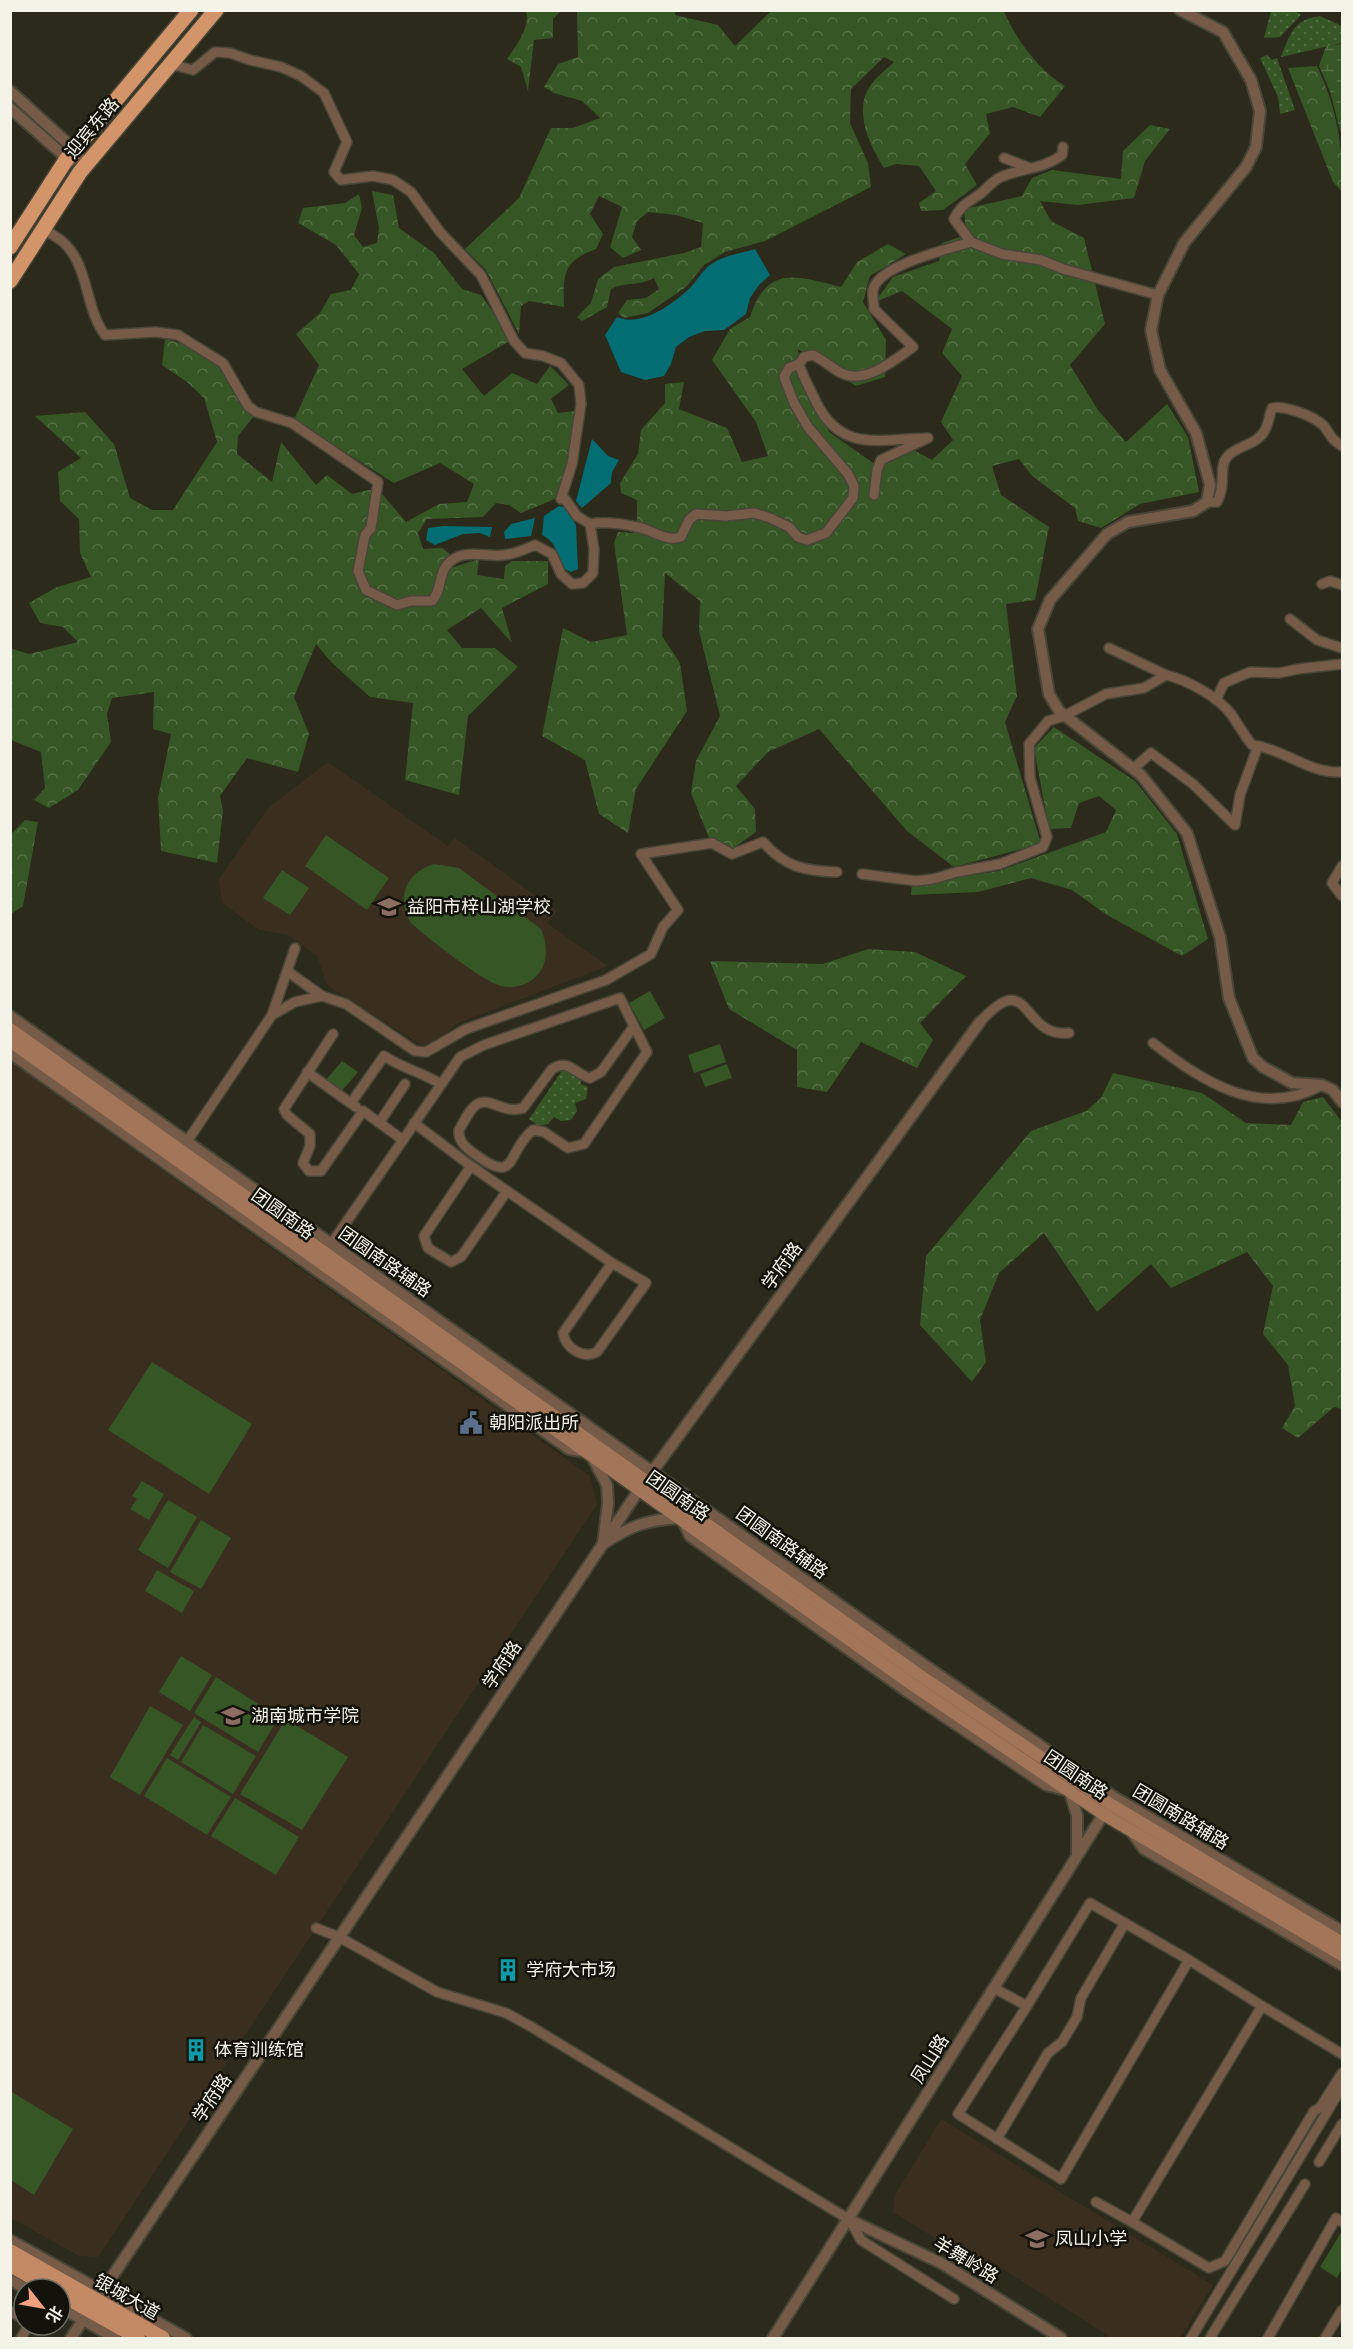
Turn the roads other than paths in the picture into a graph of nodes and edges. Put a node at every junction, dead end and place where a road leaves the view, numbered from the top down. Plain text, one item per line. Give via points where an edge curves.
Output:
1 (216, 10) edge
2 (1180, 10) edge
3 (189, 11) edge
4 (171, 64) junction
5 (10, 92) edge
6 (10, 108) edge
7 (1064, 147) dead end
8 (70, 155) junction
9 (1004, 158) dead end
10 (85, 166) junction
11 (1030, 168) junction
12 (44, 229) junction
13 (971, 242) junction
14 (10, 247) edge
15 (10, 281) edge
16 (1158, 295) junction
17 (799, 364) junction
18 (1342, 446) edge
19 (874, 495) dead end
20 (1207, 502) junction
21 (590, 524) junction
22 (1322, 584) dead end
23 (1342, 585) edge
24 (1290, 619) dead end
25 (1109, 648) dead end
26 (1342, 648) edge
27 (1342, 664) edge
28 (1166, 675) junction
29 (1216, 700) junction
30 (1064, 716) junction
31 (1258, 746) junction
32 (1133, 769) junction
33 (1342, 772) edge
34 (1342, 866) edge
35 (837, 872) dead end
36 (862, 874) dead end
37 (1342, 896) edge
38 (295, 948) dead end
39 (287, 971) junction
40 (322, 996) junction
41 (10, 1016) edge
42 (273, 1016) junction
43 (980, 1023) joint
44 (634, 1026) junction
45 (10, 1029) edge
46 (1069, 1033) dead end
47 (333, 1034) dead end
48 (10, 1041) edge
49 (1153, 1043) dead end
50 (10, 1053) edge
51 (307, 1072) junction
52 (405, 1084) dead end
53 (441, 1084) junction
54 (1322, 1085) junction
55 (1342, 1102) edge
56 (351, 1103) junction
57 (363, 1111) junction
58 (379, 1123) junction
59 (414, 1123) junction
60 (403, 1140) junction
61 (184, 1146) junction
62 (471, 1166) junction
63 (507, 1191) junction
64 (328, 1249) junction
65 (612, 1263) junction
66 (589, 1454) junction
67 (646, 1481) junction
68 (681, 1520) junction
69 (603, 1544) junction
70 (1069, 1791) junction
71 (1109, 1805) junction
72 (1131, 1831) junction
73 (1077, 1856) junction
74 (1125, 1923) junction
75 (316, 1928) dead end
76 (1342, 1931) edge
77 (339, 1937) junction
78 (1342, 1943) edge
79 (1342, 1955) edge
80 (1189, 1960) junction
81 (1342, 1965) edge
82 (994, 1988) junction
83 (1027, 2006) junction
84 (1262, 2006) junction
85 (1342, 2054) edge
86 (1342, 2073) edge
87 (1342, 2087) edge
88 (1342, 2124) edge
89 (997, 2139) junction
90 (1319, 2162) dead end
91 (1305, 2184) dead end
92 (1096, 2202) dead end
93 (850, 2220) junction
94 (1132, 2222) junction
95 (1342, 2222) edge
96 (10, 2240) edge
97 (10, 2251) edge
98 (10, 2265) edge
99 (31, 2277) edge
100 (72, 2298) edge
101 (954, 2299) dead end
102 (93, 2306) junction
103 (72, 2307) edge
104 (1342, 2310) edge
105 (71, 2338) edge
106 (115, 2338) edge
107 (138, 2338) edge
108 (163, 2338) edge
109 (186, 2338) edge
110 (773, 2338) edge
111 (1061, 2338) edge
112 (1191, 2338) edge
113 (1210, 2338) edge
114 (1268, 2338) edge
115 (1325, 2338) edge

1 - 4 highway, 迎宾东路
2 - 16 street via 1223,32 1254,87 1260,130 1246,167 1191,233
3 - 8 highway, 迎宾东路
4 - 10 highway, 迎宾东路
4 - 21 street via 193,70 214,52 230,52 281,66 324,93 347,142 334,172 341,180 373,176 393,180 411,192 440,232 481,275 514,341 525,353 561,363 579,386 581,404 572,464 561,499
5 - 8 street
6 - 8 street
7 - 11 street via 1062,155 1051,163
8 - 10 street
8 - 14 highway, 迎宾东路
9 - 11 street
10 - 12 highway, 迎宾东路
11 - 13 street via 1002,177 962,205 954,219
12 - 15 highway, 迎宾东路
12 - 21 street via 65,243 75,260 105,336 156,332 178,335 224,363 248,406 292,423 378,482 371,528 358,571 366,590 397,605 432,601 439,594 441,576 458,557 485,553 501,556 535,545 552,554 561,574 572,584 583,583 593,573
13 - 16 street via 1002,254 1041,260
13 - 17 street via 882,275 873,289 874,309 913,347 888,365 865,374 843,374 813,355 804,357
16 - 20 street via 1151,330 1160,370 1196,433 1210,485
17 - 19 street via 825,420 837,431 867,441 928,438 881,460
17 - 21 street via 789,368 784,376 794,403 854,486 853,498 826,533 807,540 789,527 753,513 696,514 681,537 671,540 636,526
18 - 20 street via 1330,439 1322,425 1288,408 1272,408 1265,431 1227,456 1223,464 1224,490 1217,502
20 - 30 street via 1193,511 1128,522 1107,534 1050,600 1038,629 1049,694
22 - 23 street via 1330,581
24 - 26 street via 1317,640
25 - 28 street
27 - 29 street via 1280,673 1250,672 1224,682
28 - 29 street
28 - 30 street via 1144,688 1106,694
29 - 31 street via 1252,745
30 - 32 street
30 - 36 street via 1048,721 1029,744 1030,778 1047,837 1043,847 1000,864 933,879 916,881
31 - 32 street via 1239,795 1235,825 1193,784 1151,753
31 - 33 street via 1325,773
32 - 54 street via 1187,833 1220,937 1229,998 1253,1058 1292,1083
34 - 37 street via 1332,883
35 - 40 street via 792,866 777,858 763,842 732,854 711,843 641,854 678,910 663,927 651,954 606,980 466,1029 426,1052 415,1051 346,1004
38 - 39 street
39 - 40 street
39 - 42 street
40 - 42 street via 295,1002
41 - 61 street
42 - 61 street
43 - 46 street via 996,1004 1008,999 1016,1000 1052,1032
43 - 67 street, 学府路
44 - 44 street via 597,1076 585,1077 569,1066 558,1065 523,1108 508,1111 487,1102 475,1105 459,1130 460,1140 491,1167 498,1168 510,1163 533,1130 544,1132 568,1148 584,1144 647,1052
44 - 53 street via 620,998 476,1049 460,1057
45 - 61 main road, 团圆南路
47 - 51 street
48 - 66 main road, 团圆南路
49 - 54 street via 1182,1065 1249,1098 1274,1100 1306,1094
50 - 66 street via 568,1449
51 - 56 street
51 - 57 street via 284,1109 310,1134 303,1163 309,1172 321,1171
52 - 58 street
53 - 56 street via 384,1056
53 - 59 street
54 - 55 street via 1333,1090
56 - 57 street
57 - 58 street
58 - 60 street
59 - 60 street
59 - 62 street
60 - 64 street
61 - 64 main road, 团圆南路
62 - 63 street
62 - 63 street via 423,1236 428,1248 446,1261 456,1261
63 - 65 street
64 - 67 main road, 团圆南路
65 - 65 street via 562,1333 567,1344 588,1356 597,1352 646,1283
66 - 67 main road, 团圆南路
66 - 69 street via 607,1485
67 - 68 main road, 团圆南路
67 - 69 street, 学府路
67 - 71 main road, 团圆南路
68 - 69 street via 650,1520
68 - 70 main road, 团圆南路
69 - 77 street, 学府路
70 - 71 main road, 团圆南路
70 - 73 street via 1077,1815
71 - 72 main road, 团圆南路
71 - 73 street, 凤山路
71 - 76 street, 团圆南路辅路
71 - 78 main road, 团圆南路
72 - 79 main road, 团圆南路
72 - 81 street, 团圆南路辅路 via 1144,1849
73 - 82 street, 凤山路
74 - 80 street
74 - 83 street via 1090,1903
74 - 89 street via 1081,1998 1077,2017 1062,2043 1048,2054
75 - 77 street
77 - 93 street via 437,1992 506,2013 530,2026
77 - 102 street, 学府路
80 - 84 street
80 - 89 street via 1061,2179
82 - 83 street
82 - 93 street, 凤山路
83 - 89 street via 958,2114
84 - 85 street
84 - 94 street
86 - 94 street via 1320,2108 1314,2111 1225,2261 1209,2268
87 - 112 street
88 - 90 street
91 - 113 street
92 - 94 street
93 - 101 street via 861,2240
93 - 110 street, 凤山路
93 - 111 street, 羊舞岭路 via 943,2264
95 - 114 street via 1336,2218
96 - 102 street
97 - 102 main road, 银城大道
98 - 99 main road
100 - 102 main road, 银城大道
102 - 103 street
102 - 105 street, 学府路
102 - 106 street
102 - 107 main road, 银城大道
102 - 108 main road, 银城大道
102 - 109 street
104 - 115 street

